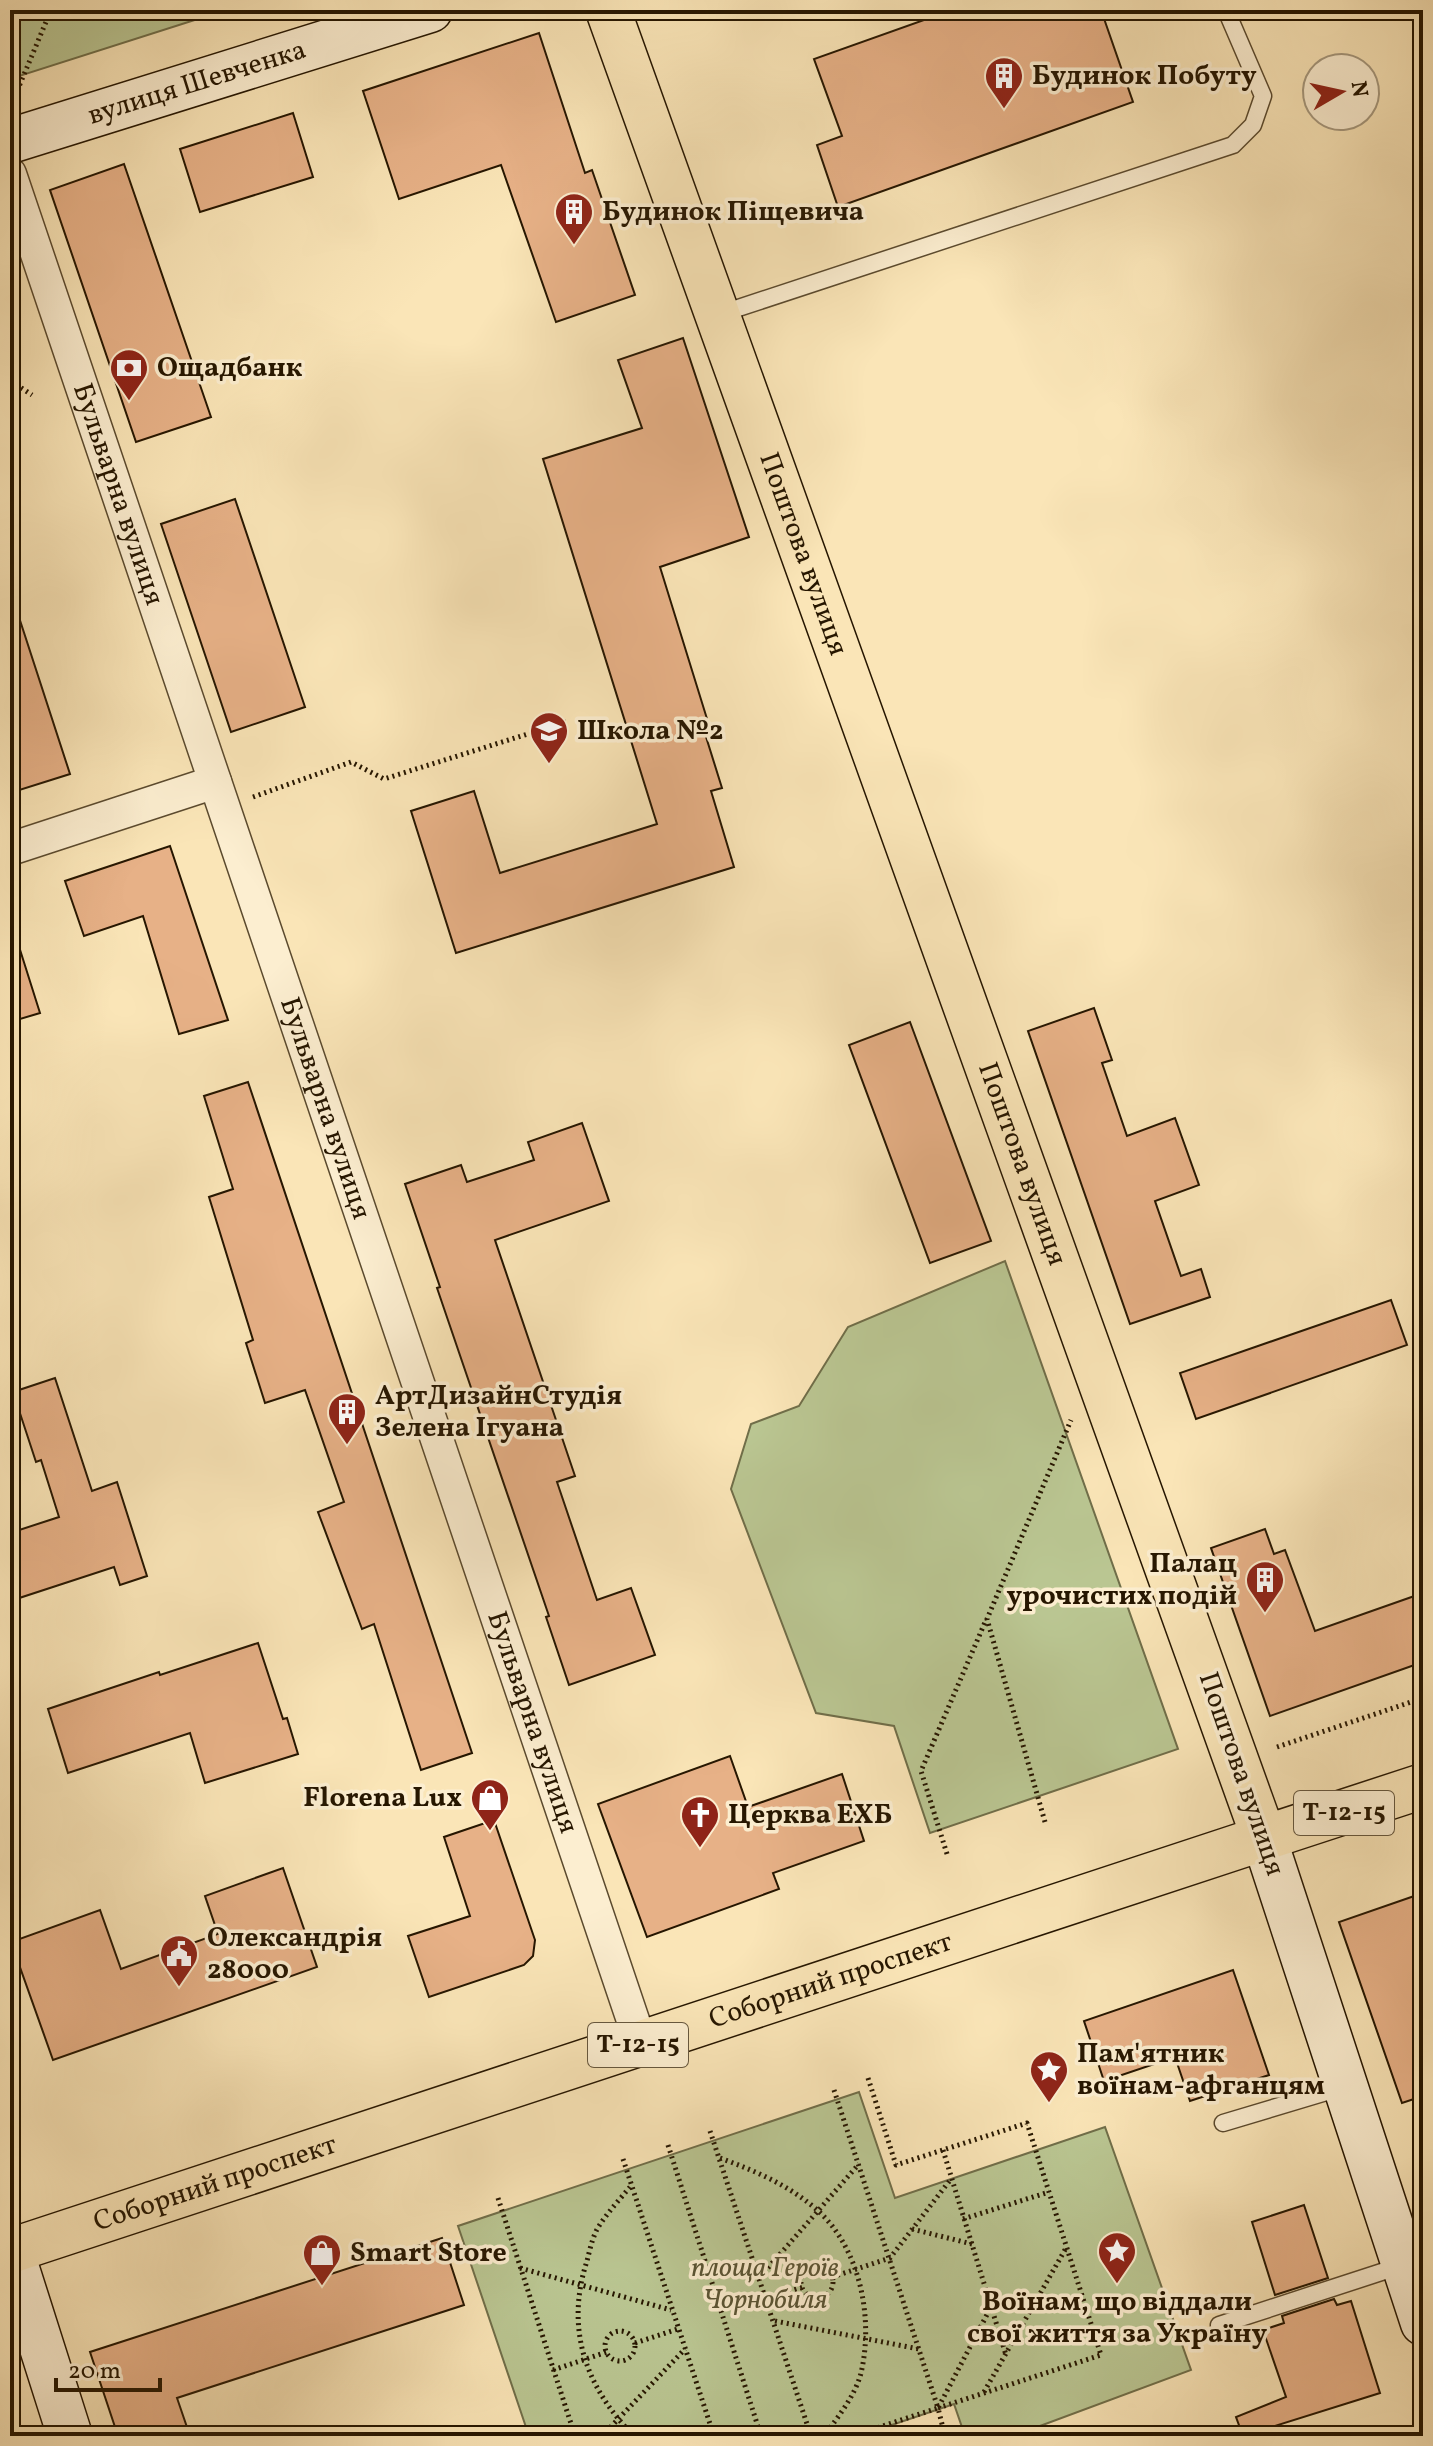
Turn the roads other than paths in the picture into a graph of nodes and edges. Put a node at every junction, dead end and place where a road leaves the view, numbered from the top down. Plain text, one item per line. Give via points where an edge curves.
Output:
1 (430, 10) edge
2 (608, 10) edge
3 (1226, 10) edge
4 (10, 141) edge
5 (10, 174) edge
6 (718, 315) junction
7 (215, 782) junction
8 (10, 849) edge
9 (1423, 1786) edge
10 (1264, 1838) junction
11 (641, 2044) junction
12 (1345, 2086) junction
13 (1223, 2123) dead end
14 (10, 2250) edge
15 (1403, 2265) junction
16 (1423, 2323) edge
17 (1219, 2325) dead end
18 (70, 2436) edge

1 - 4 street, вулиця Шевченка
2 - 6 main road, Поштова вулиця
3 - 6 lane via 1263,96 1253,125 1233,145
5 - 7 street, Бульварна вулиця
6 - 10 main road, Поштова вулиця
7 - 8 street
7 - 11 street, Бульварна вулиця
9 - 10 main road, Соборний проспект / Т-12-15
10 - 11 main road, Соборний проспект / Т-12-15
10 - 12 street, Поштова вулиця
11 - 14 main road, Соборний проспект / Т-12-15
12 - 13 lane
12 - 15 street, Поштова вулиця
14 - 18 street
15 - 16 street, Поштова вулиця
15 - 17 lane

